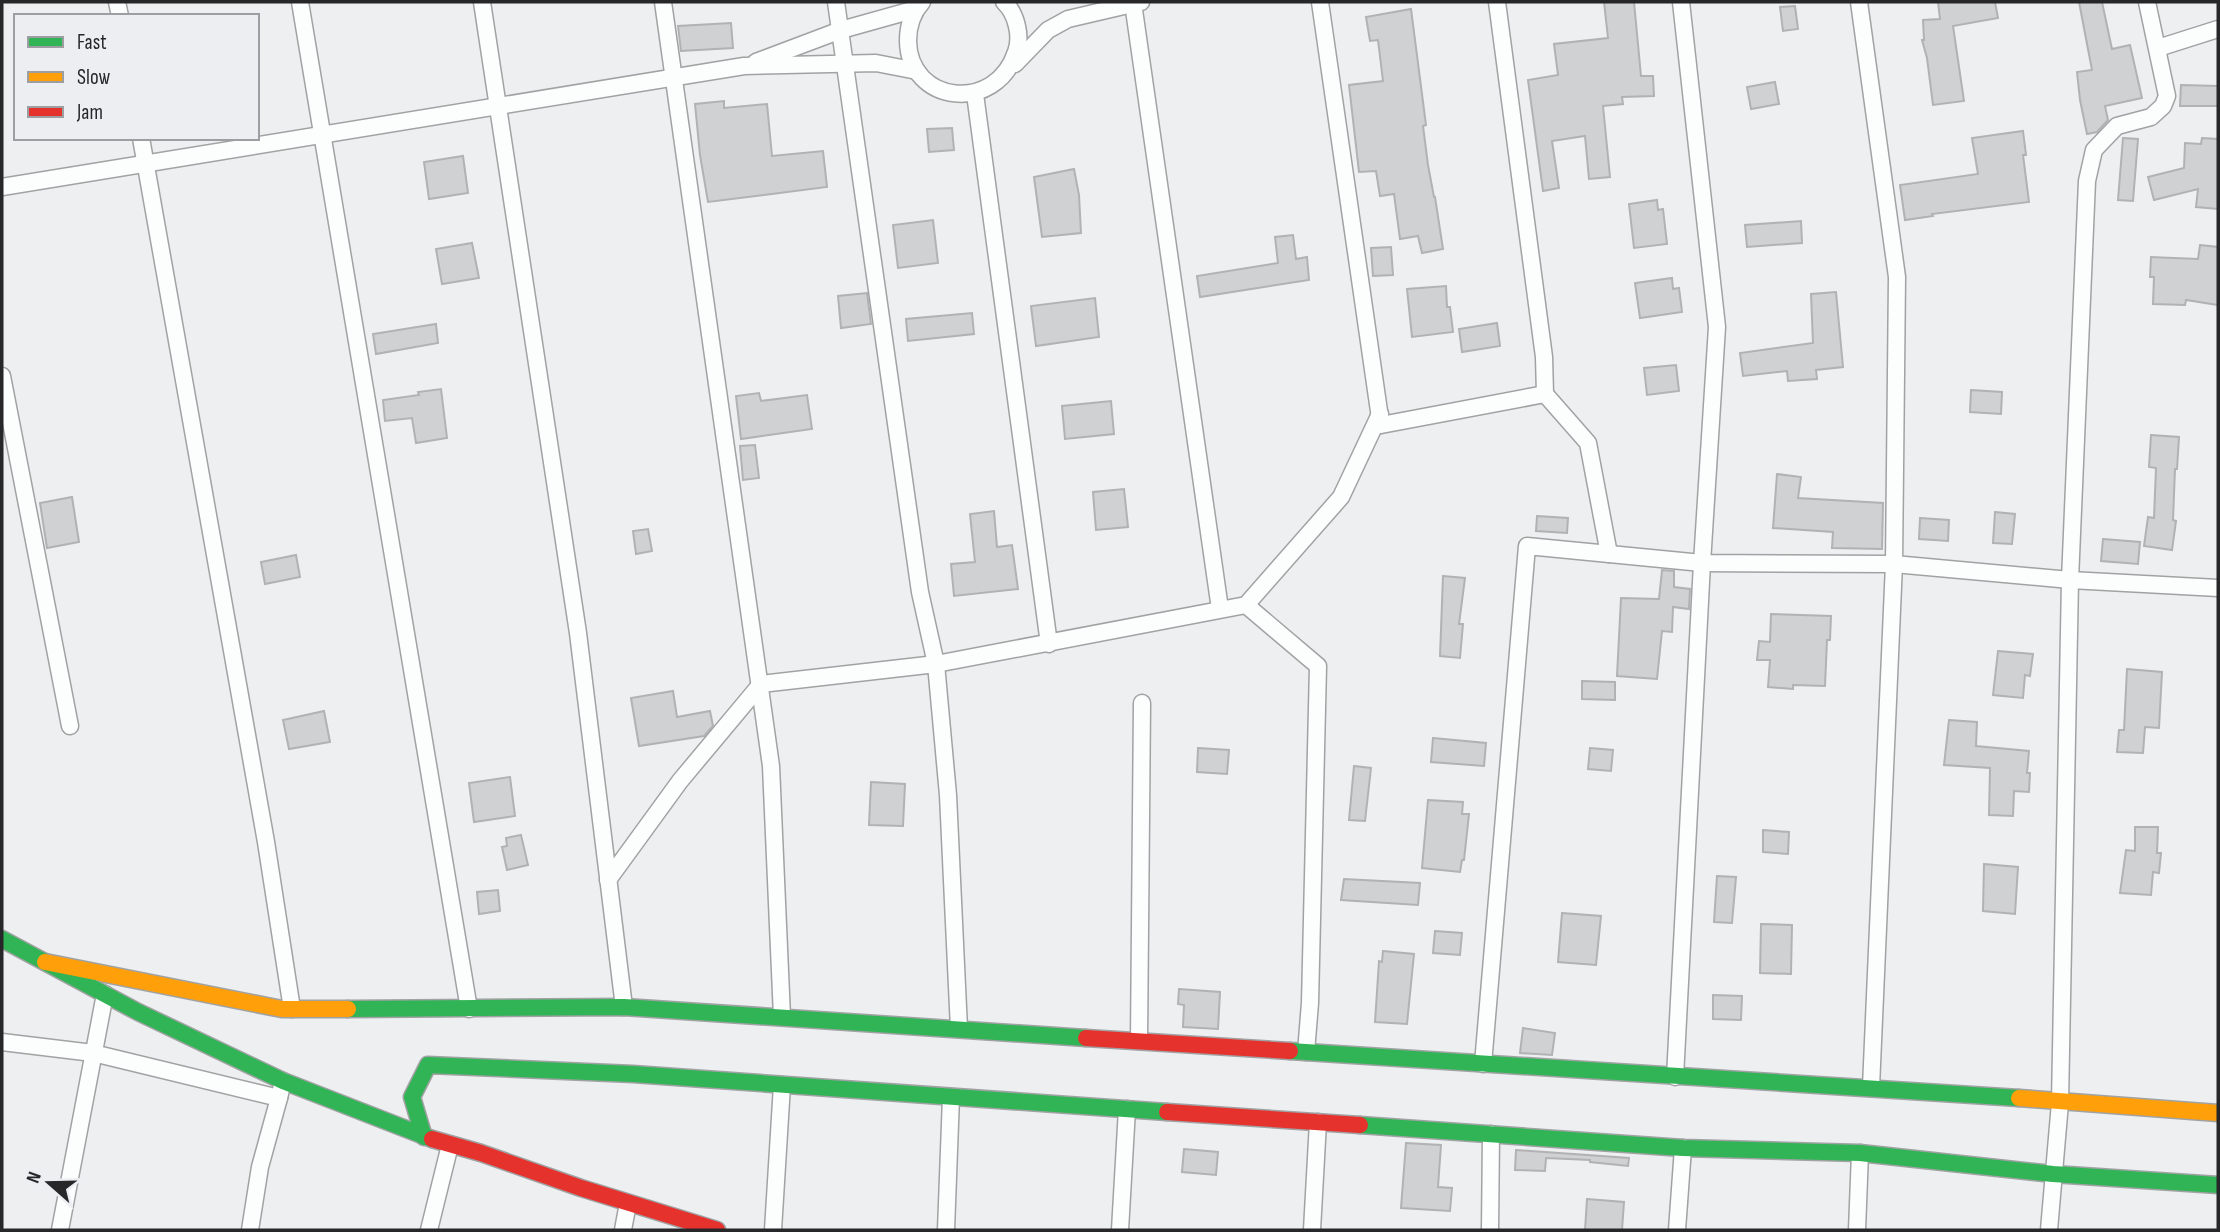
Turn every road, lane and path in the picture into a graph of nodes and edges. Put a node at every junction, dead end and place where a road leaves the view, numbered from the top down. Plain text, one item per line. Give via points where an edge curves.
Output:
1 (300, 2) edge
2 (482, 2) edge
3 (663, 2) edge
4 (836, 2) edge
5 (1004, 2) edge
6 (1132, 2) edge
7 (1320, 2) edge
8 (1497, 2) edge
9 (1681, 2) edge
10 (1859, 2) edge
11 (2147, 2) edge
12 (919, 5) edge
13 (2218, 29) edge
14 (841, 30) junction
15 (2158, 48) junction
16 (844, 64) junction
17 (744, 66) junction
18 (1010, 69) junction
19 (917, 71) junction
20 (675, 79) junction
21 (975, 94) junction
22 (499, 107) junction
23 (323, 136) junction
24 (141, 140) edge
25 (146, 164) junction
26 (2, 187) edge
27 (2, 376) edge
28 (1545, 394) junction
29 (1380, 414) junction
30 (1609, 554) junction
31 (1702, 563) junction
32 (1894, 564) junction
33 (2070, 580) junction
34 (2218, 588) edge
35 (1246, 605) junction
36 (1220, 610) junction
37 (1049, 644) junction
38 (936, 664) junction
39 (761, 684) junction
40 (1142, 703) dead end
41 (70, 726) dead end
42 (608, 880) junction
43 (2, 939) edge
44 (45, 962) junction
45 (105, 994) junction
46 (624, 1007) junction
47 (292, 1009) junction
48 (469, 1009) junction
49 (782, 1017) junction
50 (959, 1029) junction
51 (1139, 1041) junction
52 (2, 1042) edge
53 (1306, 1052) junction
54 (93, 1053) junction
55 (1483, 1064) junction
56 (1675, 1077) junction
57 (283, 1081) junction
58 (782, 1085) junction
59 (1871, 1087) junction
60 (951, 1097) junction
61 (279, 1098) junction
62 (2060, 1103) junction
63 (1127, 1109) junction
64 (2218, 1113) edge
65 (1318, 1122) junction
66 (1491, 1135) junction
67 (424, 1137) junction
68 (450, 1145) junction
69 (1683, 1148) junction
70 (1860, 1153) junction
71 (2053, 1174) junction
72 (2218, 1185) edge
73 (628, 1203) junction
74 (60, 1230) edge
75 (250, 1230) edge
76 (429, 1230) edge
77 (623, 1230) edge
78 (717, 1230) edge
79 (773, 1230) edge
80 (946, 1230) edge
81 (1120, 1230) edge
82 (1312, 1230) edge
83 (1490, 1230) edge
84 (1677, 1230) edge
85 (1857, 1230) edge
86 (2049, 1230) edge

1 - 23 street
2 - 22 street
3 - 20 street
4 - 14 street
5 - 18 street via 1017,27 1018,48
6 - 18 street via 1068,19 1048,30
6 - 36 street
7 - 29 street
8 - 28 street via 1544,357
9 - 31 street via 1717,327
10 - 32 street via 1897,277
11 - 15 street
12 - 14 street
12 - 19 street via 908,29 908,51
13 - 15 street
14 - 16 street
14 - 17 street
15 - 33 street via 2167,96 2163,106 2151,117 2117,126 2094,150 2087,181
16 - 17 street
16 - 19 street
16 - 38 street via 920,592
17 - 20 street
18 - 21 street via 995,85
19 - 21 street via 933,86 953,94
20 - 22 street
20 - 39 street
21 - 37 street
22 - 23 street
22 - 42 street via 578,634
23 - 25 street
23 - 48 street
24 - 25 street
25 - 26 street
25 - 47 street
27 - 41 street
28 - 29 street via 1381,425
28 - 30 street via 1588,443
29 - 35 street via 1341,497
30 - 31 street
30 - 55 street via 1527,546
31 - 32 street
31 - 56 street
32 - 33 street
32 - 59 street
33 - 34 street
33 - 62 street
35 - 36 street
35 - 53 street via 1318,666
36 - 37 street
37 - 38 street
38 - 39 street
38 - 50 street via 948,795
39 - 42 street via 680,781
39 - 49 street via 771,766
40 - 51 street
42 - 46 street
43 - 44 main road
44 - 45 main road
44 - 47 main road
45 - 54 street
45 - 57 main road
46 - 48 main road
46 - 49 main road
47 - 48 main road
49 - 50 main road
50 - 51 main road
51 - 53 main road
52 - 54 street
53 - 55 main road
54 - 61 street
54 - 74 street
55 - 56 main road
56 - 59 main road
57 - 61 street
57 - 67 main road
58 - 60 main road
58 - 67 main road via 428,1065 412,1097
58 - 79 street
59 - 62 main road
60 - 63 main road
60 - 80 street
61 - 75 street via 260,1167
62 - 64 main road
62 - 71 street
63 - 65 main road
63 - 81 street
65 - 66 main road
65 - 82 street
66 - 69 main road
66 - 83 street
67 - 68 main road
68 - 73 main road
68 - 76 street
69 - 70 main road
69 - 84 street
70 - 71 main road
70 - 85 street
71 - 72 main road
71 - 86 street
73 - 77 street
73 - 78 main road

